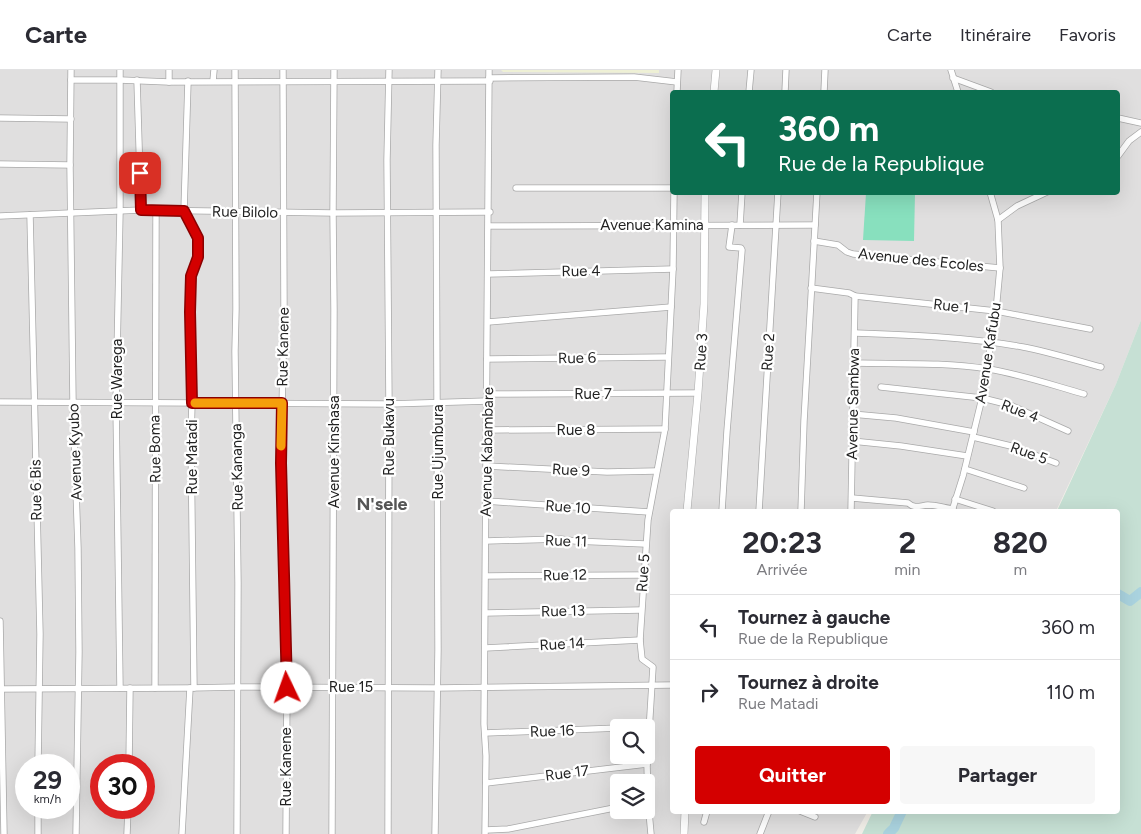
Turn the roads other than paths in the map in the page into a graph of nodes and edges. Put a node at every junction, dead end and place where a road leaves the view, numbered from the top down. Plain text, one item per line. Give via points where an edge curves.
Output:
1 (71, 70) edge
2 (120, 70) edge
3 (169, 70) edge
4 (214, 70) edge
5 (235, 70) edge
6 (283, 70) edge
7 (334, 70) edge
8 (389, 70) edge
9 (438, 70) edge
10 (489, 70) edge
11 (678, 70) edge
12 (716, 70) edge
13 (751, 70) edge
14 (786, 70) edge
15 (826, 70) edge
16 (951, 70) edge
17 (953, 78) junction
18 (71, 80) junction
19 (120, 80) junction
20 (137, 80) junction
21 (489, 80) junction
22 (188, 81) junction
23 (283, 81) junction
24 (438, 81) junction
25 (169, 82) junction
26 (214, 82) junction
27 (235, 82) junction
28 (334, 82) junction
29 (389, 82) junction
30 (677, 82) junction
31 (677, 90) edge
32 (714, 90) edge
33 (749, 90) edge
34 (785, 90) edge
35 (824, 90) edge
36 (957, 90) edge
37 (986, 90) edge
38 (0, 118) edge
39 (1120, 118) edge
40 (71, 119) junction
41 (1141, 123) edge
42 (1141, 132) edge
43 (1120, 153) edge
44 (0, 164) edge
45 (70, 165) junction
46 (516, 188) dead end
47 (670, 188) edge
48 (674, 195) edge
49 (705, 195) edge
50 (742, 195) edge
51 (778, 195) edge
52 (817, 195) edge
53 (991, 195) edge
54 (1041, 195) edge
55 (141, 210) junction
56 (120, 211) junction
57 (156, 211) junction
58 (184, 211) junction
59 (236, 212) junction
60 (283, 212) junction
61 (388, 212) junction
62 (490, 212) junction
63 (71, 213) junction
64 (333, 213) junction
65 (437, 213) junction
66 (30, 215) junction
67 (0, 216) edge
68 (998, 220) junction
69 (740, 224) junction
70 (776, 224) junction
71 (705, 225) junction
72 (732, 225) junction
73 (815, 225) junction
74 (489, 226) junction
75 (672, 226) junction
76 (814, 241) junction
77 (1000, 268) junction
78 (673, 269) junction
79 (488, 274) junction
80 (811, 288) junction
81 (855, 296) junction
82 (671, 307) junction
83 (996, 311) junction
84 (488, 322) junction
85 (1090, 329) dead end
86 (855, 333) junction
87 (990, 342) junction
88 (667, 357) junction
89 (487, 359) junction
90 (854, 363) junction
91 (1101, 367) dead end
92 (987, 369) junction
93 (882, 387) dead end
94 (666, 394) junction
95 (698, 394) junction
96 (1084, 394) dead end
97 (488, 397) junction
98 (982, 398) junction
99 (0, 402) edge
100 (438, 402) junction
101 (34, 403) junction
102 (73, 403) junction
103 (154, 403) junction
104 (192, 403) junction
105 (236, 403) junction
106 (282, 403) junction
107 (116, 404) junction
108 (334, 404) junction
109 (389, 404) junction
110 (852, 414) junction
111 (665, 429) junction
112 (487, 430) junction
113 (1068, 431) dead end
114 (973, 434) junction
115 (852, 441) junction
116 (967, 456) junction
117 (1056, 463) dead end
118 (487, 466) junction
119 (965, 469) junction
120 (656, 472) junction
121 (1024, 488) dead end
122 (852, 498) junction
123 (955, 499) junction
124 (486, 501) junction
125 (687, 509) edge
126 (722, 509) edge
127 (758, 509) edge
128 (801, 509) edge
129 (851, 509) edge
130 (948, 509) edge
131 (953, 509) edge
132 (987, 509) edge
133 (649, 512) junction
134 (486, 541) junction
135 (645, 544) junction
136 (643, 575) junction
137 (486, 576) junction
138 (641, 610) junction
139 (486, 613) junction
140 (0, 621) edge
141 (640, 640) junction
142 (485, 648) junction
143 (238, 686) junction
144 (652, 686) junction
145 (670, 686) edge
146 (333, 687) junction
147 (485, 687) junction
148 (39, 688) junction
149 (79, 688) junction
150 (120, 688) junction
151 (130, 688) junction
152 (155, 688) junction
153 (192, 688) junction
154 (287, 688) junction
155 (387, 688) junction
156 (437, 688) junction
157 (1, 689) edge
158 (647, 719) edge
159 (610, 728) edge
160 (485, 733) junction
161 (38, 754) edge
162 (129, 754) edge
163 (647, 764) joint
164 (647, 774) edge
165 (486, 782) junction
166 (610, 809) edge
167 (685, 814) edge
168 (706, 814) edge
169 (768, 814) edge
170 (808, 814) edge
171 (816, 817) dead end
172 (38, 819) edge
173 (128, 819) edge
174 (649, 819) edge
175 (704, 822) dead end
176 (486, 832) edge
177 (4, 834) edge
178 (38, 834) edge
179 (76, 834) edge
180 (127, 834) edge
181 (182, 834) edge
182 (237, 834) edge
183 (286, 834) edge
184 (332, 834) edge
185 (388, 834) edge
186 (435, 834) edge
187 (651, 834) edge
188 (684, 834) edge
189 (760, 834) edge

1 - 18 street, Avenue Kyubo
2 - 19 street, Rue Warega
3 - 25 street
4 - 26 street
5 - 27 street, Rue Kananga
6 - 23 street, Rue Kanene
7 - 28 street, Avenue Kinshasa
8 - 29 street, Rue Bukavu
9 - 24 street, Rue Ujumbura
10 - 21 street, Avenue Kabambare
11 - 30 street
12 - 32 street
13 - 33 street
14 - 34 street
15 - 35 street
16 - 17 street
17 - 36 street
17 - 37 street
18 - 19 street
18 - 40 street, Avenue Kyubo
19 - 20 street
19 - 56 street, Rue Warega
20 - 25 street
20 - 55 street
21 - 24 street
21 - 30 street via 634,77
21 - 62 street, Avenue Kabambare
22 - 25 street
22 - 26 street
22 - 58 street, Rue Matadi
23 - 27 street
23 - 28 street
23 - 60 street, Rue Kanene
24 - 29 street
24 - 65 street, Rue Ujumbura
26 - 27 street
27 - 59 street, Rue Kananga
28 - 29 street
28 - 64 street, Avenue Kinshasa
29 - 61 street, Rue Bukavu
30 - 31 street
38 - 40 street
39 - 41 street
40 - 45 street, Avenue Kyubo
42 - 43 street
44 - 45 street
45 - 63 street, Avenue Kyubo
46 - 47 street
48 - 75 street, Rue 5
49 - 71 street, Rue 3
50 - 69 street
51 - 70 street, Rue 2
52 - 73 street
53 - 68 street, Avenue Kafubu
54 - 68 street
55 - 56 street, Rue Bilolo
55 - 57 street, Rue Bilolo
56 - 63 street, Rue Bilolo
56 - 107 street, Rue Warega
57 - 58 street, Rue Bilolo
57 - 103 street, Rue Boma
58 - 59 street, Rue Bilolo
58 - 104 street, Rue Matadi via 198,238 198,257 191,276
59 - 60 street, Rue Bilolo
59 - 105 street, Rue Kananga
60 - 64 street, Rue Bilolo
60 - 106 street, Rue Kanene
61 - 64 street, Rue Bilolo
61 - 65 street, Rue Bilolo
61 - 109 street, Rue Bukavu
62 - 65 street, Rue Bilolo
62 - 74 street, Avenue Kabambare
63 - 66 street, Rue Bilolo
63 - 102 street, Avenue Kyubo
64 - 108 street, Avenue Kinshasa
65 - 100 street, Rue Ujumbura
66 - 67 street, Rue Bilolo
66 - 101 street, Rue 6 Bis
68 - 77 street, Avenue Kafubu
69 - 70 street, Avenue Kamina
69 - 72 street, Avenue Kamina
70 - 73 street, Avenue Kamina
70 - 127 street, Rue 2
71 - 72 street, Avenue Kamina
71 - 75 street, Avenue Kamina
71 - 95 street, Rue 3
72 - 126 street via 729,247 742,250
73 - 76 street
74 - 75 street, Avenue Kamina
74 - 79 street, Avenue Kabambare
75 - 78 street, Rue 5
76 - 77 street, Avenue des Ecoles via 838,245 854,254
76 - 80 street
77 - 83 street, Avenue Kafubu
78 - 79 street, Rue 4
78 - 82 street, Rue 5
79 - 84 street, Avenue Kabambare
80 - 81 street, Rue 1
80 - 128 street
81 - 83 street, Rue 1
81 - 86 street, Avenue Sambwa
82 - 84 street
82 - 88 street, Rue 5
83 - 85 street, Rue 1
83 - 87 street, Avenue Kafubu
84 - 89 street, Avenue Kabambare
86 - 87 street
86 - 90 street, Avenue Sambwa
87 - 91 street
87 - 92 street, Avenue Kafubu
88 - 89 street, Rue 6
88 - 94 street, Rue 5
89 - 97 street, Avenue Kabambare
90 - 92 street
90 - 110 street, Avenue Sambwa
92 - 96 street
92 - 98 street, Avenue Kafubu
93 - 98 street, Rue 4
94 - 95 street, Rue 7
94 - 97 street, Rue 7
94 - 111 street, Rue 5
95 - 125 street, Rue 3
97 - 100 street, Rue 7
97 - 112 street, Avenue Kabambare
98 - 113 street, Rue 4 via 1010,405
98 - 114 street, Avenue Kafubu
99 - 101 street, Rue 7
100 - 109 street, Rue 7
100 - 156 street, Rue Ujumbura
101 - 102 street, Rue 7
101 - 148 street, Rue 6 Bis
102 - 107 street, Rue 7
102 - 149 street, Avenue Kyubo
103 - 104 street, Rue 7
103 - 107 street, Rue 7
103 - 152 street, Rue Boma
104 - 105 street, Rue 7
104 - 153 street, Rue Matadi
105 - 106 street, Rue 7
105 - 143 street, Rue Kananga
106 - 108 street, Rue 7
106 - 154 street, Rue Kanene
107 - 150 street, Rue Warega
108 - 109 street, Rue 7
108 - 146 street, Avenue Kinshasa
109 - 155 street, Rue Bukavu
110 - 114 street, Rue 5 via 896,418
110 - 115 street, Avenue Sambwa
111 - 112 street, Rue 8
111 - 120 street, Rue 5
112 - 118 street, Avenue Kabambare
114 - 116 street, Avenue Kafubu
114 - 117 street, Rue 5
115 - 116 street
115 - 122 street, Avenue Sambwa
116 - 119 street, Avenue Kafubu
118 - 120 street, Rue 9
118 - 124 street, Avenue Kabambare
119 - 121 street
119 - 123 street, Avenue Kafubu
120 - 133 street, Rue 5
122 - 129 street, Avenue Sambwa
122 - 130 street
123 - 131 street, Avenue Kafubu
123 - 132 street
124 - 133 street, Rue 10
124 - 134 street, Avenue Kabambare
133 - 135 street, Rue 5
134 - 135 street, Rue 11 via 561,539
134 - 137 street, Avenue Kabambare
135 - 136 street, Rue 5
136 - 137 street, Rue 12
136 - 138 street, Rue 5
137 - 139 street, Avenue Kabambare
138 - 139 street, Rue 13
138 - 141 street, Rue 5
139 - 142 street, Avenue Kabambare
140 - 157 street
141 - 142 street, Rue 14
141 - 144 street, Rue 5 via 642,659 653,667
142 - 147 street, Avenue Kabambare
143 - 153 street, Rue 15
143 - 154 street, Rue 15
143 - 182 street, Rue Kananga
144 - 145 street, Rue 15
144 - 147 street, Rue 15
144 - 158 street, Rue 5
146 - 154 street, Rue 15
146 - 155 street, Rue 15
146 - 184 street, Avenue Kinshasa
147 - 156 street, Rue 15
147 - 160 street, Avenue Kabambare
148 - 149 street, Rue 15
148 - 157 street, Rue 15
148 - 161 street, Rue 6 Bis
149 - 150 street, Rue 15
149 - 179 street, Avenue Kyubo
150 - 151 street, Rue 15
151 - 152 street, Rue 15
151 - 162 street
152 - 153 street, Rue 15
153 - 181 street, Rue Matadi
154 - 183 street, Rue Kanene
155 - 156 street, Rue 15
155 - 185 street, Rue Bukavu
156 - 186 street, Rue Ujumbura
157 - 177 street
159 - 160 street, Rue 16
160 - 165 street, Avenue Kabambare
163 - 164 street, Rue 5
163 - 165 street, Rue 17
165 - 176 street, Avenue Kabambare
166 - 176 street
167 - 188 street
168 - 175 street
169 - 189 street
170 - 171 street
172 - 178 street
173 - 180 street
174 - 187 street, Rue 5

